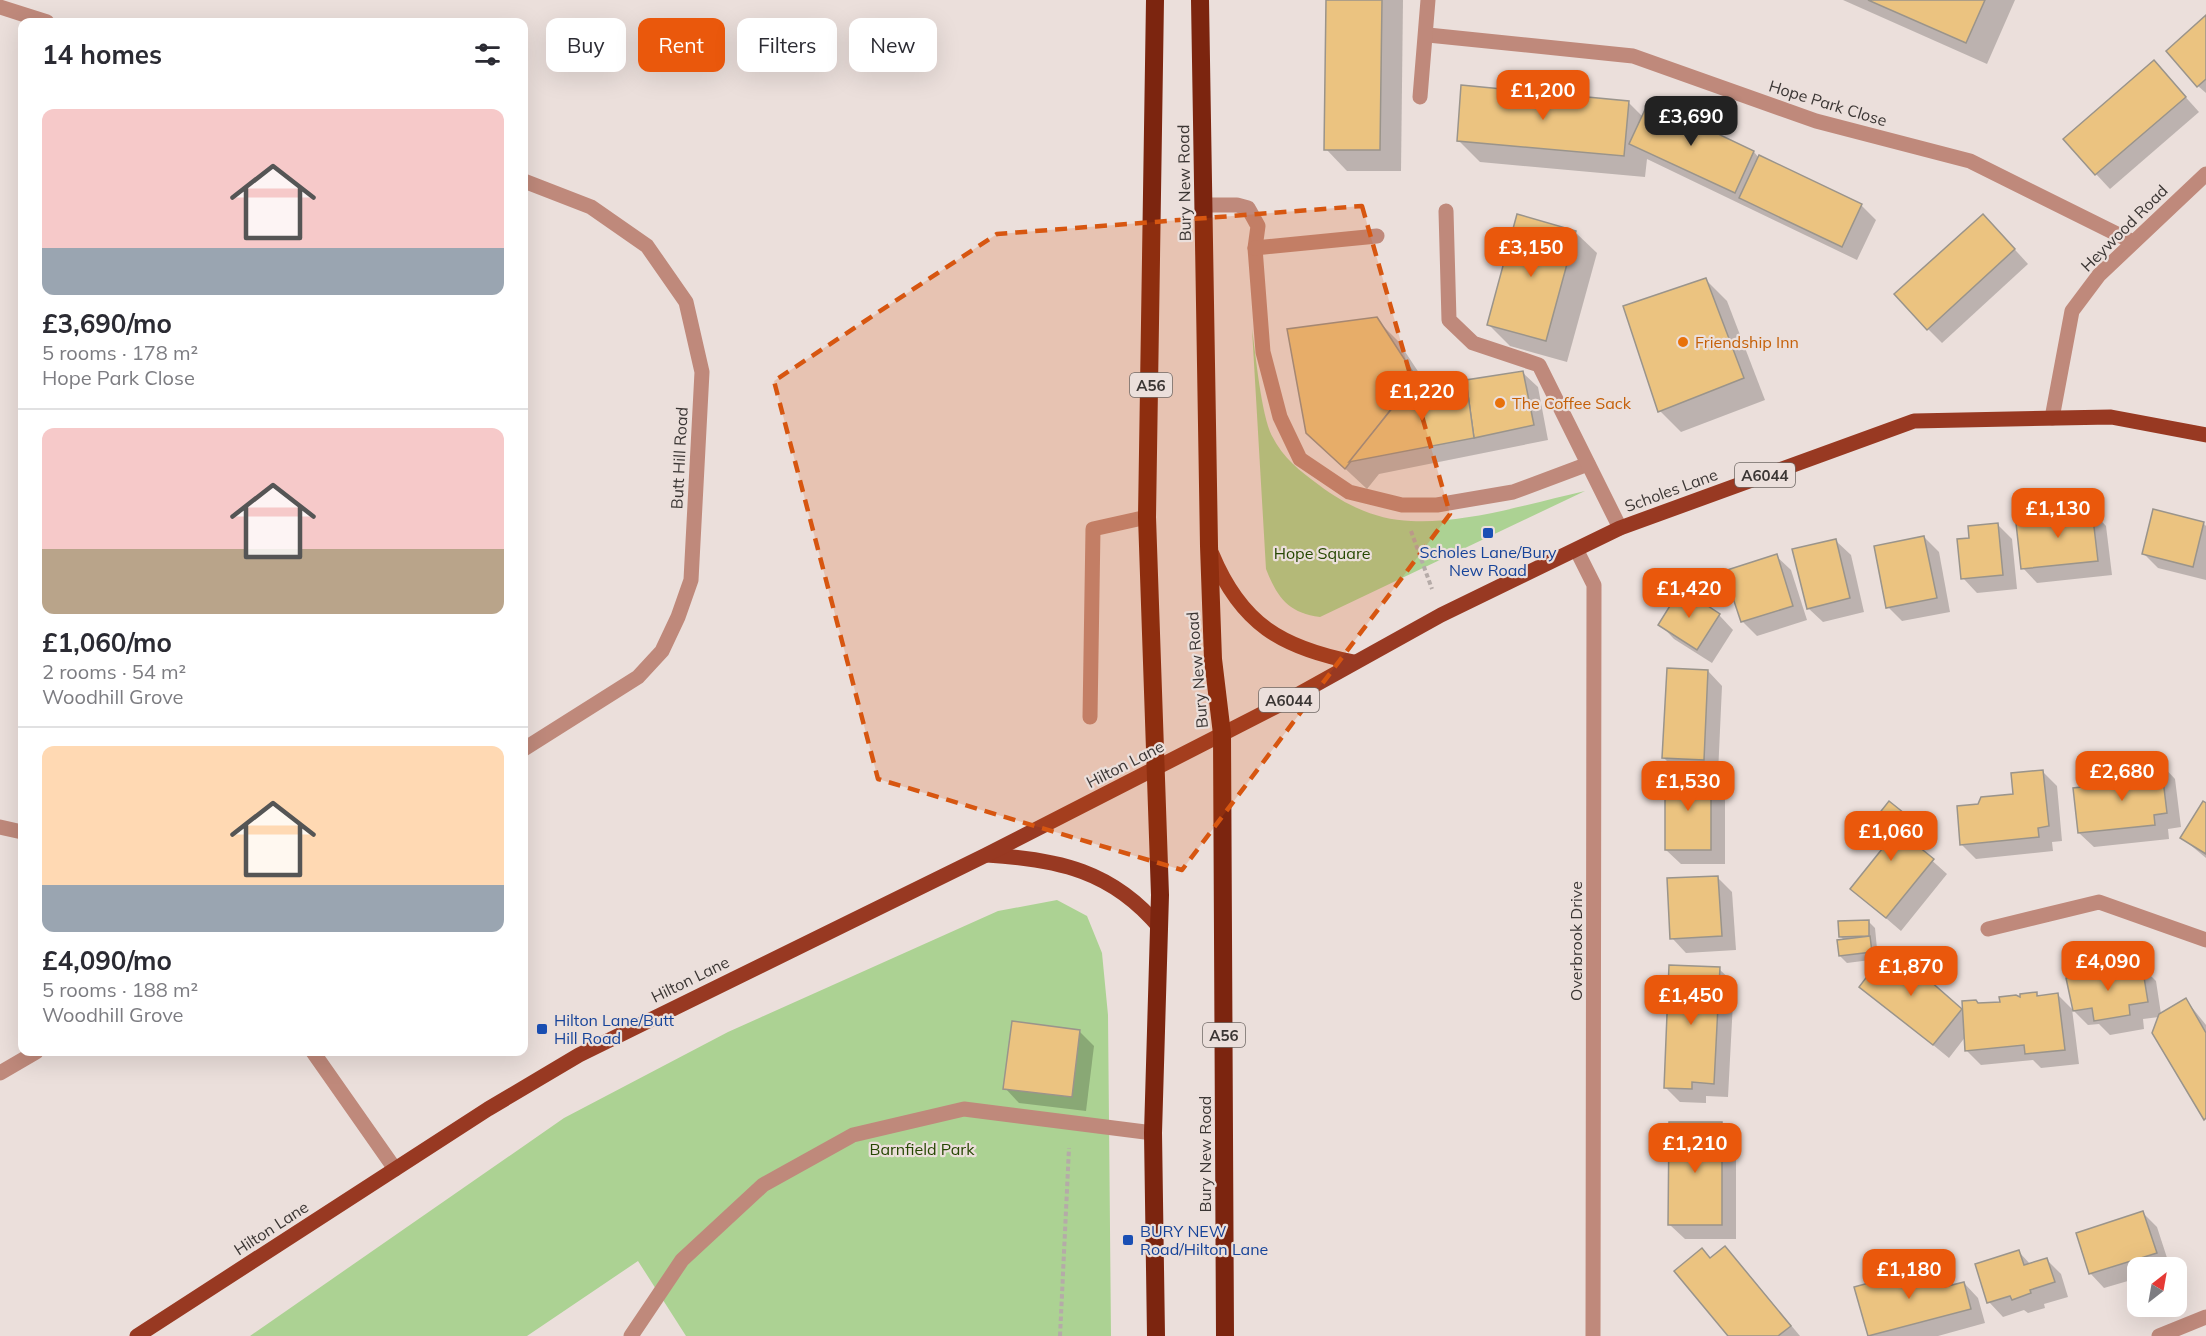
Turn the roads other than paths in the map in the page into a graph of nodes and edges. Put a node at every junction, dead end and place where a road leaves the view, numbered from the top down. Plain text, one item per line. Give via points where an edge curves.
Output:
1 (1155, 0) edge
2 (1200, 0) edge
3 (1428, 0) edge
4 (0, 7) edge
5 (34, 18) edge
6 (1428, 35) junction
7 (1420, 96) dead end
8 (2206, 174) edge
9 (528, 183) edge
10 (1204, 205) junction
11 (1446, 211) dead end
12 (1377, 236) dead end
13 (2133, 242) junction
14 (1255, 248) junction
15 (2052, 418) junction
16 (2206, 435) edge
17 (1588, 464) junction
18 (1147, 517) junction
19 (1620, 528) junction
20 (1209, 546) junction
21 (1577, 551) junction
22 (1354, 662) junction
23 (1090, 717) dead end
24 (1222, 734) junction
25 (528, 746) edge
26 (1156, 769) junction
27 (0, 827) edge
28 (18, 831) edge
29 (986, 855) junction
30 (1160, 928) junction
31 (1988, 929) dead end
32 (2206, 940) edge
33 (29, 1056) edge
34 (316, 1056) edge
35 (0, 1073) edge
36 (1153, 1133) junction
37 (395, 1169) junction
38 (2206, 1317) edge
39 (137, 1336) edge
40 (631, 1336) edge
41 (1156, 1336) edge
42 (1225, 1336) edge
43 (1593, 1336) edge
44 (2159, 1336) edge

1 - 18 highway, Bury New Road / A56
2 - 10 highway, Bury New Road / A56
3 - 6 street
4 - 5 street
6 - 7 street
6 - 13 street, Hope Park Close via 1633,56 1816,121 1970,161
8 - 13 street, Heywood Road
9 - 25 street, Butt Hill Road via 591,207 647,246 686,302 702,372 691,580 670,634 662,651 638,677
10 - 14 street via 1248,208 1258,226
10 - 20 highway, Bury New Road / A56
11 - 17 street via 1449,320 1473,343 1539,365
12 - 14 street
13 - 15 street, Heywood Road via 2072,311
14 - 17 street via 1263,352 1280,417 1300,459 1349,492 1402,505 1437,505 1513,492
15 - 16 main road, Scholes Lane / A6044 via 2111,417
15 - 19 main road, Scholes Lane / A6044 via 1914,421
17 - 19 street
18 - 23 street via 1093,529
18 - 26 highway, Bury New Road / A56
19 - 21 main road, Scholes Lane / A6044
20 - 22 main road via 1229,588 1263,626 1295,647
20 - 24 highway, Bury New Road / A56 via 1213,659
21 - 22 main road, Scholes Lane / A6044
21 - 43 street, Overbrook Drive via 1594,585
22 - 24 main road, Scholes Lane / A6044
24 - 26 main road, Hilton Lane / A6044
24 - 42 highway, Bury New Road / A56
26 - 29 main road, Hilton Lane / A6044
26 - 30 highway, Bury New Road / A56
27 - 28 street
29 - 30 main road via 1066,865 1099,877 1130,897
29 - 37 main road, Hilton Lane / A6044 via 579,1055
30 - 36 highway, Bury New Road / A56
31 - 32 street via 2099,903
33 - 35 street
34 - 37 street
36 - 40 street via 964,1109 853,1135 763,1185 682,1260
36 - 41 highway, Bury New Road / A56
37 - 39 main road, Hilton Lane / A6044
38 - 44 street

